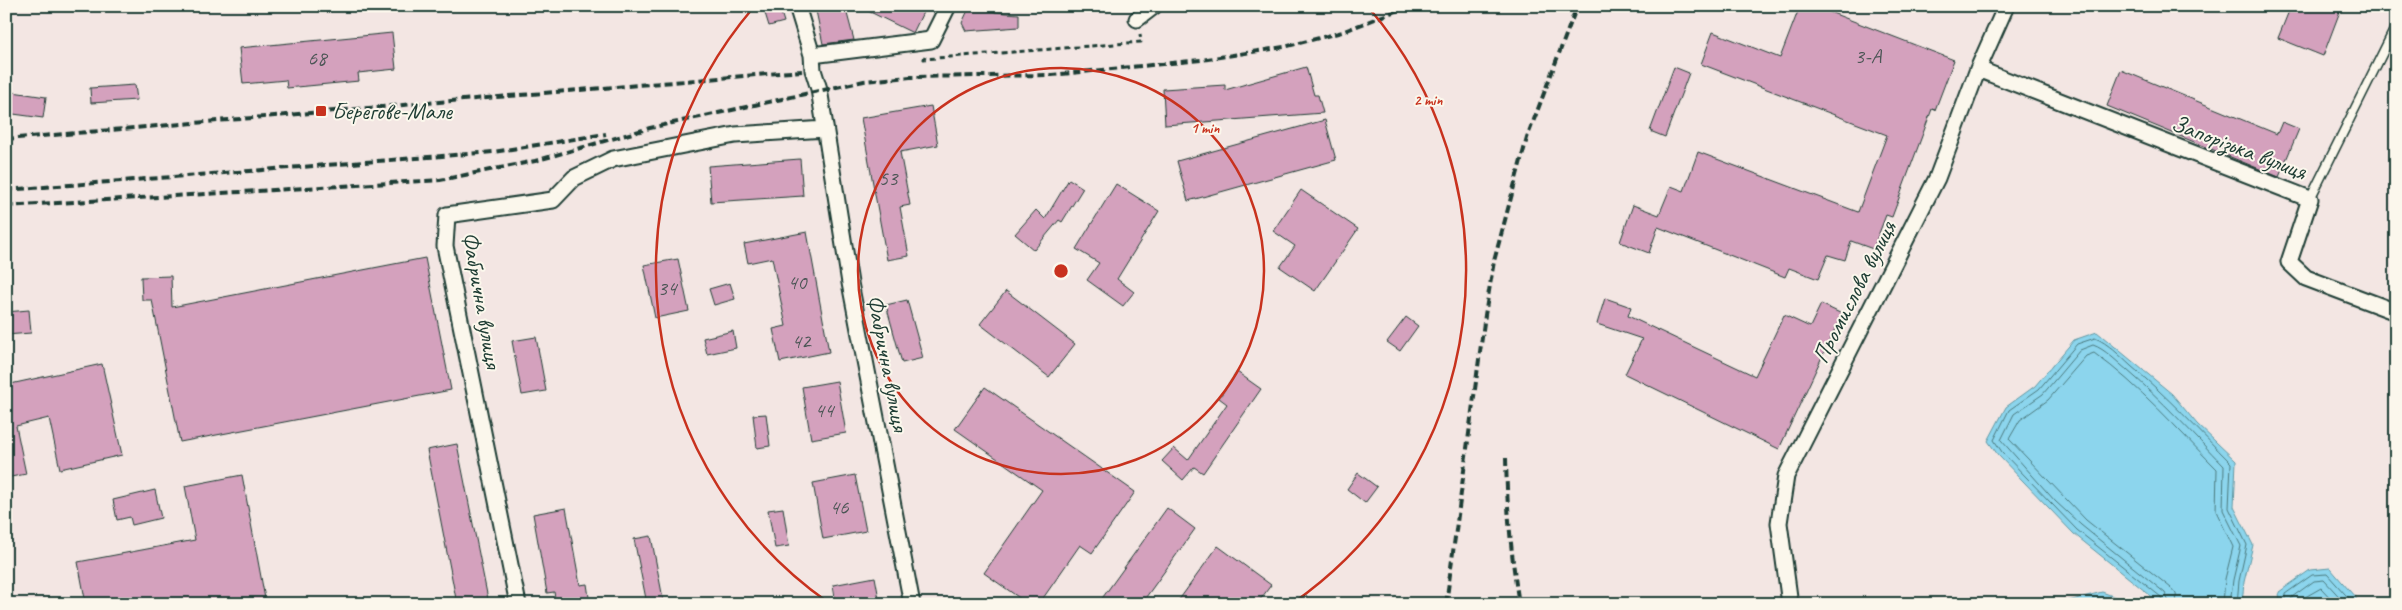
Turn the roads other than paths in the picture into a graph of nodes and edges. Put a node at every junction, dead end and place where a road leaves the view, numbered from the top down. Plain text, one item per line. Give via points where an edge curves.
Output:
1 (797, 6) edge
2 (948, 6) edge
3 (1154, 6) edge
4 (2006, 6) edge
5 (1137, 19) road end
6 (2396, 26) edge
7 (812, 55) junction
8 (1978, 69) junction
9 (824, 129) junction
10 (2310, 198) junction
11 (2396, 312) edge
12 (518, 604) edge
13 (912, 604) edge
14 (1790, 604) edge

1 - 7 street, Фабрична вулиця
2 - 7 street via 932,40
3 - 5 street
4 - 8 street, Промислова вулиця
6 - 10 lane
7 - 9 street, Фабрична вулиця
8 - 10 street, Запорізька вулиця
8 - 14 street, Промислова вулиця via 1936,178 1786,476 1779,523
9 - 12 street, Фабрична вулиця via 735,135 614,159 574,178 553,200 447,215 445,246
9 - 13 street, Фабрична вулиця
10 - 11 street, Запорізька вулиця via 2289,262 2306,278

